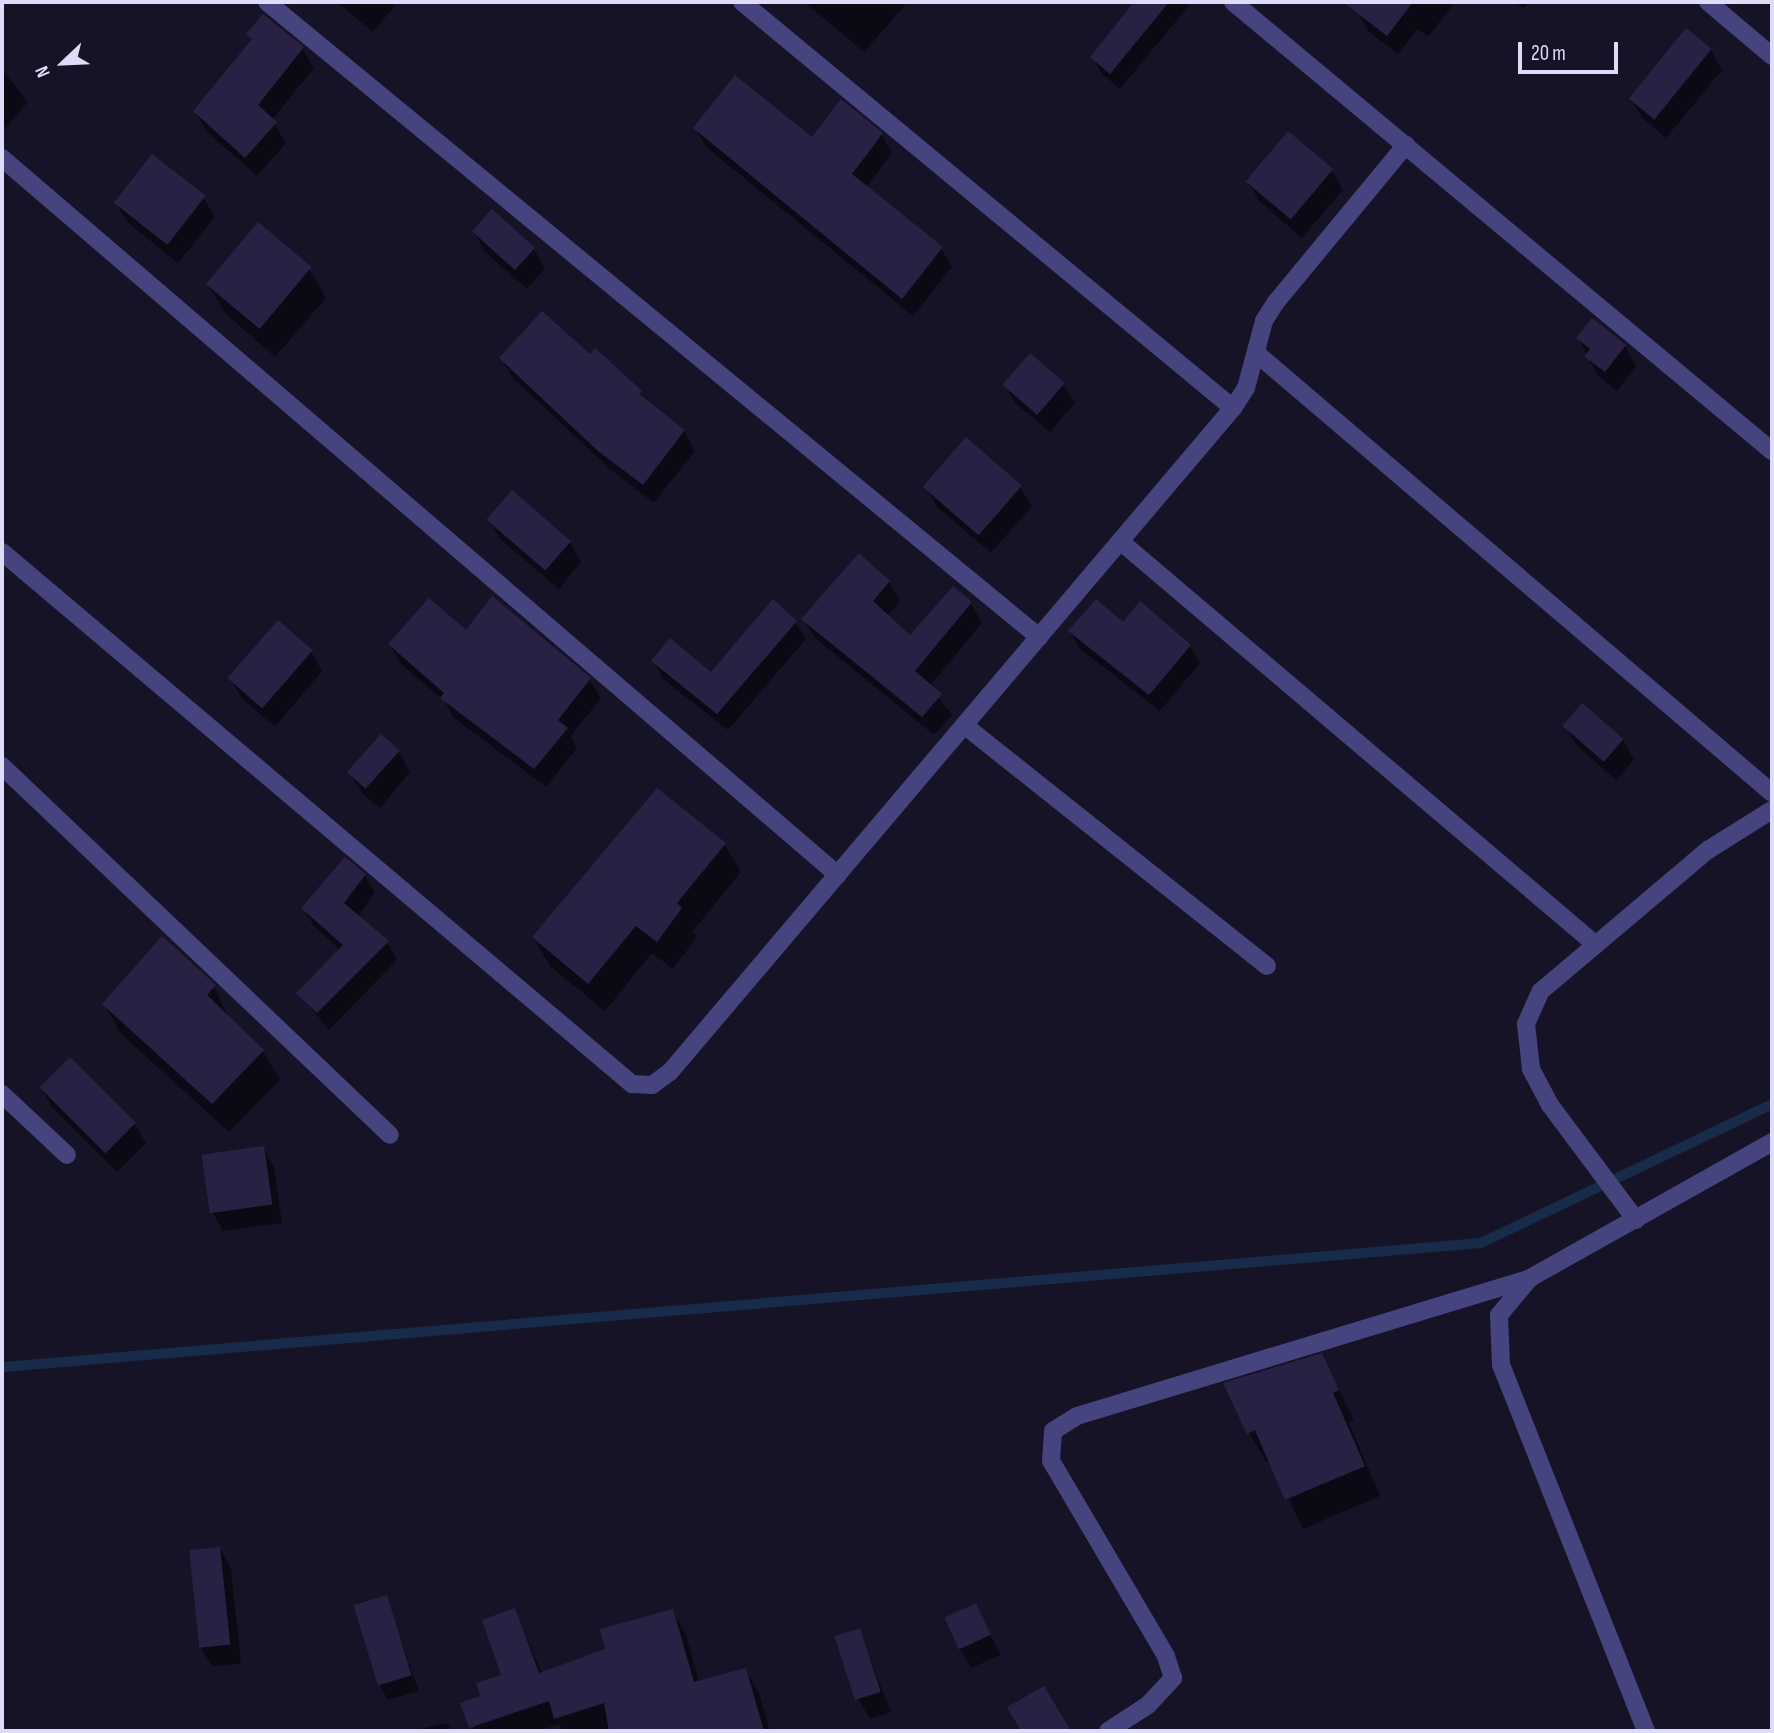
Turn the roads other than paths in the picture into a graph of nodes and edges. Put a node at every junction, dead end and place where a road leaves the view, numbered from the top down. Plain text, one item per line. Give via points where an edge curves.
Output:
1 (267, 2) edge
2 (742, 2) edge
3 (1233, 2) edge
4 (1708, 2) edge
5 (1772, 56) edge
6 (1406, 145) junction
7 (2, 158) edge
8 (1256, 353) junction
9 (1233, 408) junction
10 (1772, 451) edge
11 (1120, 541) junction
12 (2, 552) edge
13 (1039, 637) junction
14 (964, 726) junction
15 (2, 766) edge
16 (1772, 793) edge
17 (1772, 810) edge
18 (838, 875) junction
19 (1596, 945) junction
20 (1267, 966) dead end
21 (2, 1094) edge
22 (390, 1135) dead end
23 (1772, 1142) edge
24 (67, 1155) dead end
25 (1636, 1220) junction
26 (1530, 1278) junction
27 (1108, 1731) edge
28 (1646, 1731) edge

1 - 13 street
2 - 9 street
3 - 6 street
4 - 5 street
6 - 8 street via 1276,302 1264,321
6 - 10 street
7 - 18 street
8 - 9 street via 1246,388
8 - 16 street
9 - 11 street
11 - 13 street
11 - 19 street
12 - 18 street via 632,1084 652,1085 670,1072
13 - 14 street
14 - 18 street
14 - 20 street
15 - 22 street
17 - 19 street via 1708,850
19 - 25 street via 1541,991 1525,1024 1531,1069 1550,1105
21 - 24 street
23 - 25 street
25 - 26 street
26 - 27 street via 1077,1416 1054,1431 1051,1461 1166,1656 1173,1678 1148,1705
26 - 28 street via 1499,1315 1501,1365

